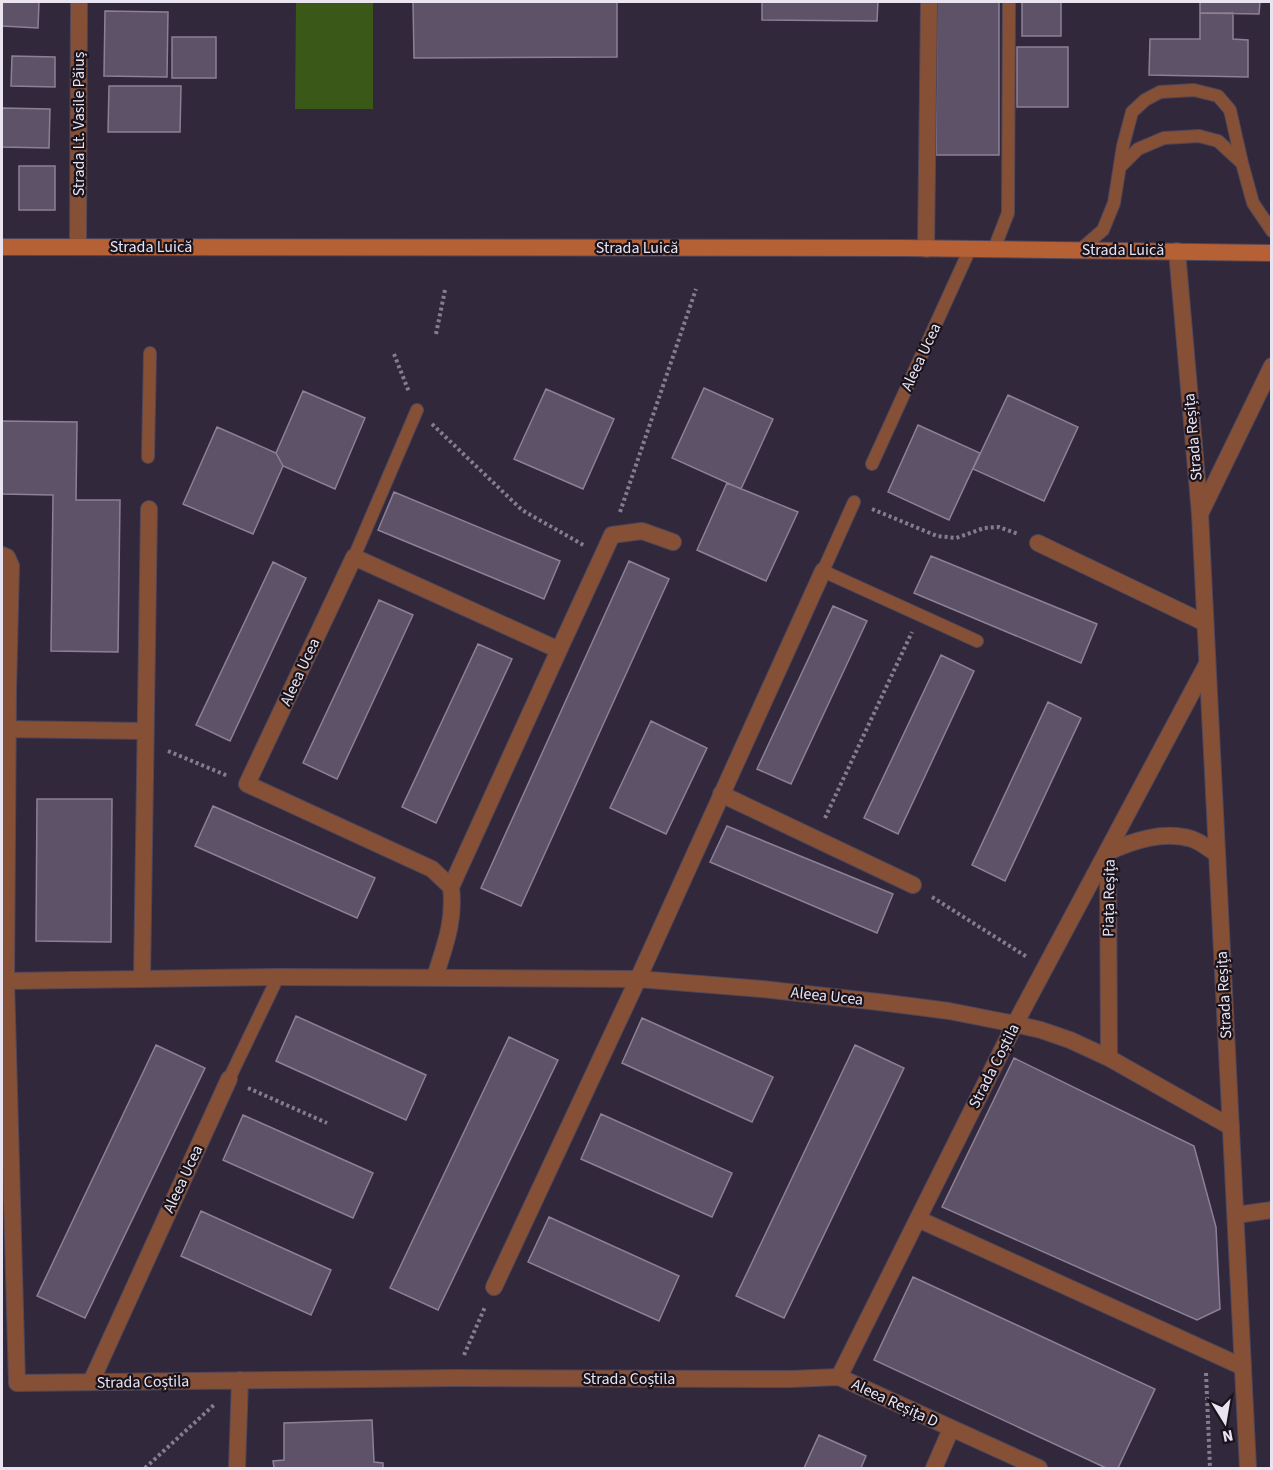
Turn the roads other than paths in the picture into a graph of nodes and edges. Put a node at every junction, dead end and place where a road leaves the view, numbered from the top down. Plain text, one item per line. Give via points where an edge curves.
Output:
1 (79, 2) edge
2 (930, 2) edge
3 (1010, 2) edge
4 (1242, 163) junction
5 (1120, 167) junction
6 (1272, 231) edge
7 (78, 247) junction
8 (2, 248) edge
9 (926, 249) junction
10 (970, 249) junction
11 (994, 249) junction
12 (1080, 250) junction
13 (1176, 251) junction
14 (1272, 253) edge
15 (150, 353) dead end
16 (1272, 367) edge
17 (417, 410) road end
18 (148, 457) dead end
19 (872, 464) dead end
20 (854, 502) road end
21 (149, 509) dead end
22 (1200, 514) junction
23 (673, 542) dead end
24 (1038, 543) road end
25 (2, 555) edge
26 (354, 557) junction
27 (823, 571) junction
28 (1205, 623) junction
29 (977, 641) dead end
30 (559, 650) junction
31 (1207, 664) junction
32 (5, 729) edge
33 (145, 736) junction
34 (721, 794) junction
35 (1108, 852) junction
36 (1217, 854) junction
37 (913, 885) road end
38 (451, 887) junction
39 (4, 890) edge
40 (278, 977) junction
41 (435, 977) junction
42 (142, 979) junction
43 (638, 979) junction
44 (6, 981) junction
45 (1015, 1024) junction
46 (1109, 1058) junction
47 (229, 1079) joint
48 (1231, 1127) junction
49 (1272, 1210) edge
50 (1236, 1215) junction
51 (918, 1219) junction
52 (494, 1287) road end
53 (1243, 1367) junction
54 (839, 1377) junction
55 (240, 1380) junction
56 (91, 1382) junction
57 (951, 1429) junction
58 (237, 1468) edge
59 (934, 1468) edge
60 (1039, 1468) edge
61 (1248, 1468) edge

1 - 7 street, Strada Lt. Vasile Păiuș
2 - 9 street
3 - 11 lane via 1008,213
4 - 5 lane via 1218,141 1199,136 1164,138 1138,149
4 - 5 lane via 1230,110 1218,96 1194,90 1160,92 1132,112
4 - 6 lane via 1253,203
5 - 12 lane via 1114,202 1102,230
7 - 8 main road, Strada Luică
7 - 9 main road, Strada Luică
9 - 10 main road, Strada Luică
10 - 11 main road, Strada Luică
10 - 19 lane, Aleea Ucea
11 - 12 main road, Strada Luică
12 - 13 main road, Strada Luică
13 - 14 main road, Strada Luică
13 - 22 street, Strada Reșița
15 - 18 lane
16 - 22 street
17 - 26 lane
20 - 27 lane
21 - 33 street
22 - 28 street, Strada Reșița
23 - 30 street via 642,531 612,536
24 - 28 street
25 - 32 street via 11,566
26 - 30 street
26 - 38 street, Aleea Ucea via 247,784 432,869
27 - 29 lane
27 - 34 street
28 - 31 street, Strada Reșița
30 - 38 street
31 - 35 street, Strada Coștila
31 - 36 street, Strada Reșița
32 - 33 street
32 - 39 street
33 - 42 street
34 - 37 street
34 - 43 street
35 - 36 street, Piața Reșița via 1136,840 1165,836 1191,839
35 - 45 street, Strada Coștila
35 - 46 street, Piața Reșița
36 - 48 street, Strada Reșița
38 - 41 street via 450,925
39 - 44 street
40 - 41 street, Aleea Ucea
40 - 42 street, Aleea Ucea
40 - 47 lane, Aleea Ucea
41 - 43 street, Aleea Ucea
42 - 44 street, Aleea Ucea
43 - 45 street, Aleea Ucea via 887,1003
43 - 52 street
44 - 56 street, Strada Coștila via 16,1383
45 - 46 street via 1070,1040
45 - 51 street, Strada Coștila
46 - 48 street
47 - 56 street, Aleea Ucea
48 - 50 street, Strada Reșița
49 - 50 street
50 - 53 street, Strada Reșița
51 - 53 street
51 - 54 street, Strada Coștila
53 - 61 street, Strada Reșița
54 - 55 street, Strada Coștila
54 - 57 street, Aleea Reșița D
55 - 56 street, Strada Coștila
55 - 58 street
57 - 59 street, Aleea Reșița D
57 - 60 street, Aleea Reșița D

